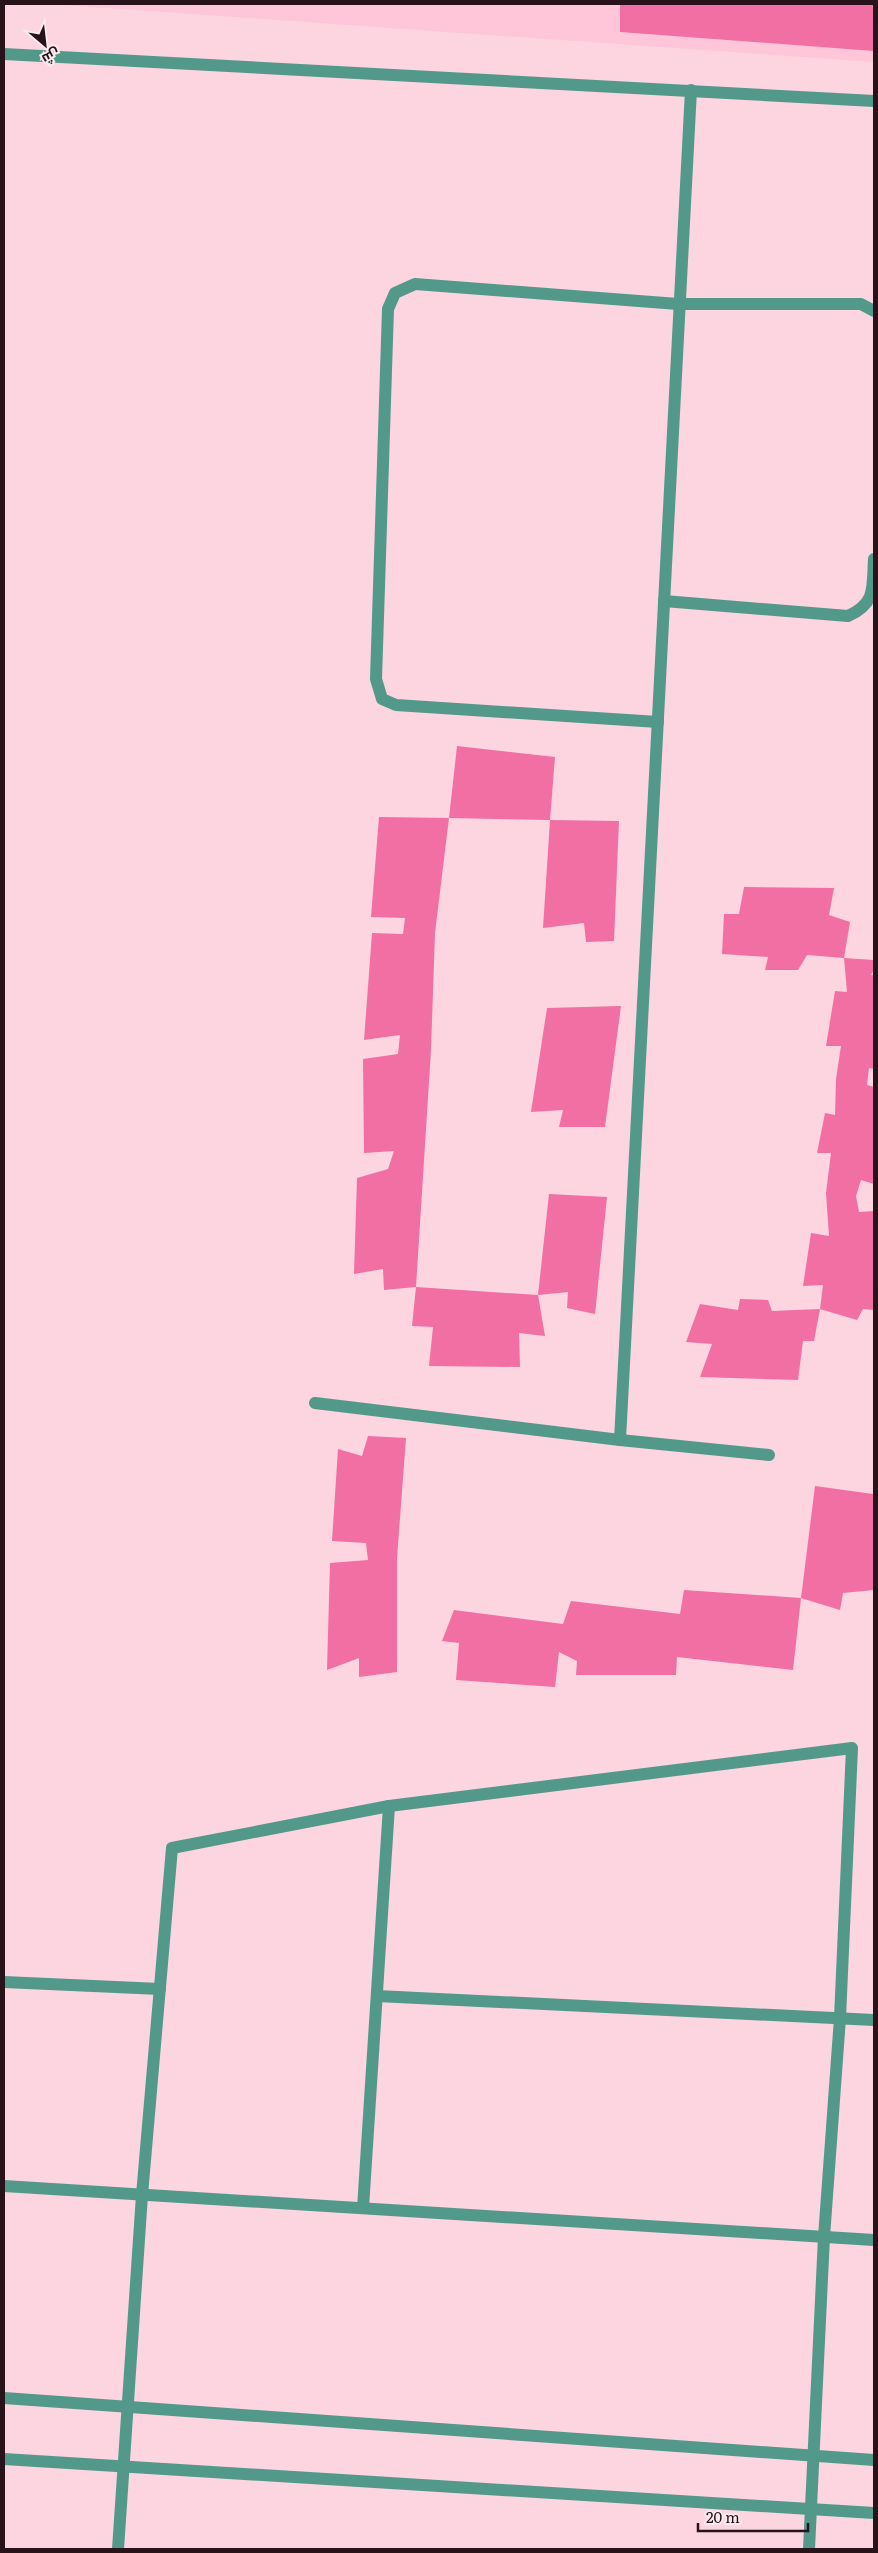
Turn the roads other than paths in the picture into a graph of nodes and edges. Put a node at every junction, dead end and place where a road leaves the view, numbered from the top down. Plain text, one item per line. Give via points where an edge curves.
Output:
1 (4, 54) edge
2 (691, 90) junction
3 (874, 101) edge
4 (678, 304) junction
5 (874, 311) edge
6 (874, 559) edge
7 (664, 601) junction
8 (658, 722) junction
9 (315, 1403) dead end
10 (620, 1440) junction
11 (769, 1455) dead end
12 (390, 1806) junction
13 (4, 1982) edge
14 (160, 1989) junction
15 (376, 1996) junction
16 (840, 2018) junction
17 (874, 2020) edge
18 (4, 2186) edge
19 (142, 2195) junction
20 (363, 2208) junction
21 (824, 2237) junction
22 (874, 2240) edge
23 (4, 2398) edge
24 (129, 2408) junction
25 (815, 2456) junction
26 (4, 2460) edge
27 (874, 2460) edge
28 (124, 2468) junction
29 (810, 2510) junction
30 (874, 2513) edge
31 (118, 2549) edge
32 (809, 2549) edge

1 - 2 street
2 - 3 street
2 - 4 street
4 - 5 street via 860,304
4 - 7 street
4 - 8 street via 415,284 395,293 388,310 376,679 382,698 396,705
6 - 7 street via 872,595 862,610 848,616
7 - 8 street
8 - 10 street
9 - 10 street
10 - 11 street
12 - 14 street via 172,1848
12 - 15 street
12 - 16 street via 852,1748
13 - 14 street
14 - 19 street
15 - 16 street
15 - 20 street
16 - 17 street
16 - 21 street
18 - 19 street
19 - 20 street
19 - 24 street
20 - 21 street
21 - 22 street
21 - 25 street
23 - 24 street
24 - 25 street
24 - 28 street
25 - 27 street
25 - 29 street
26 - 28 street
28 - 29 street
28 - 31 street
29 - 30 street
29 - 32 street

